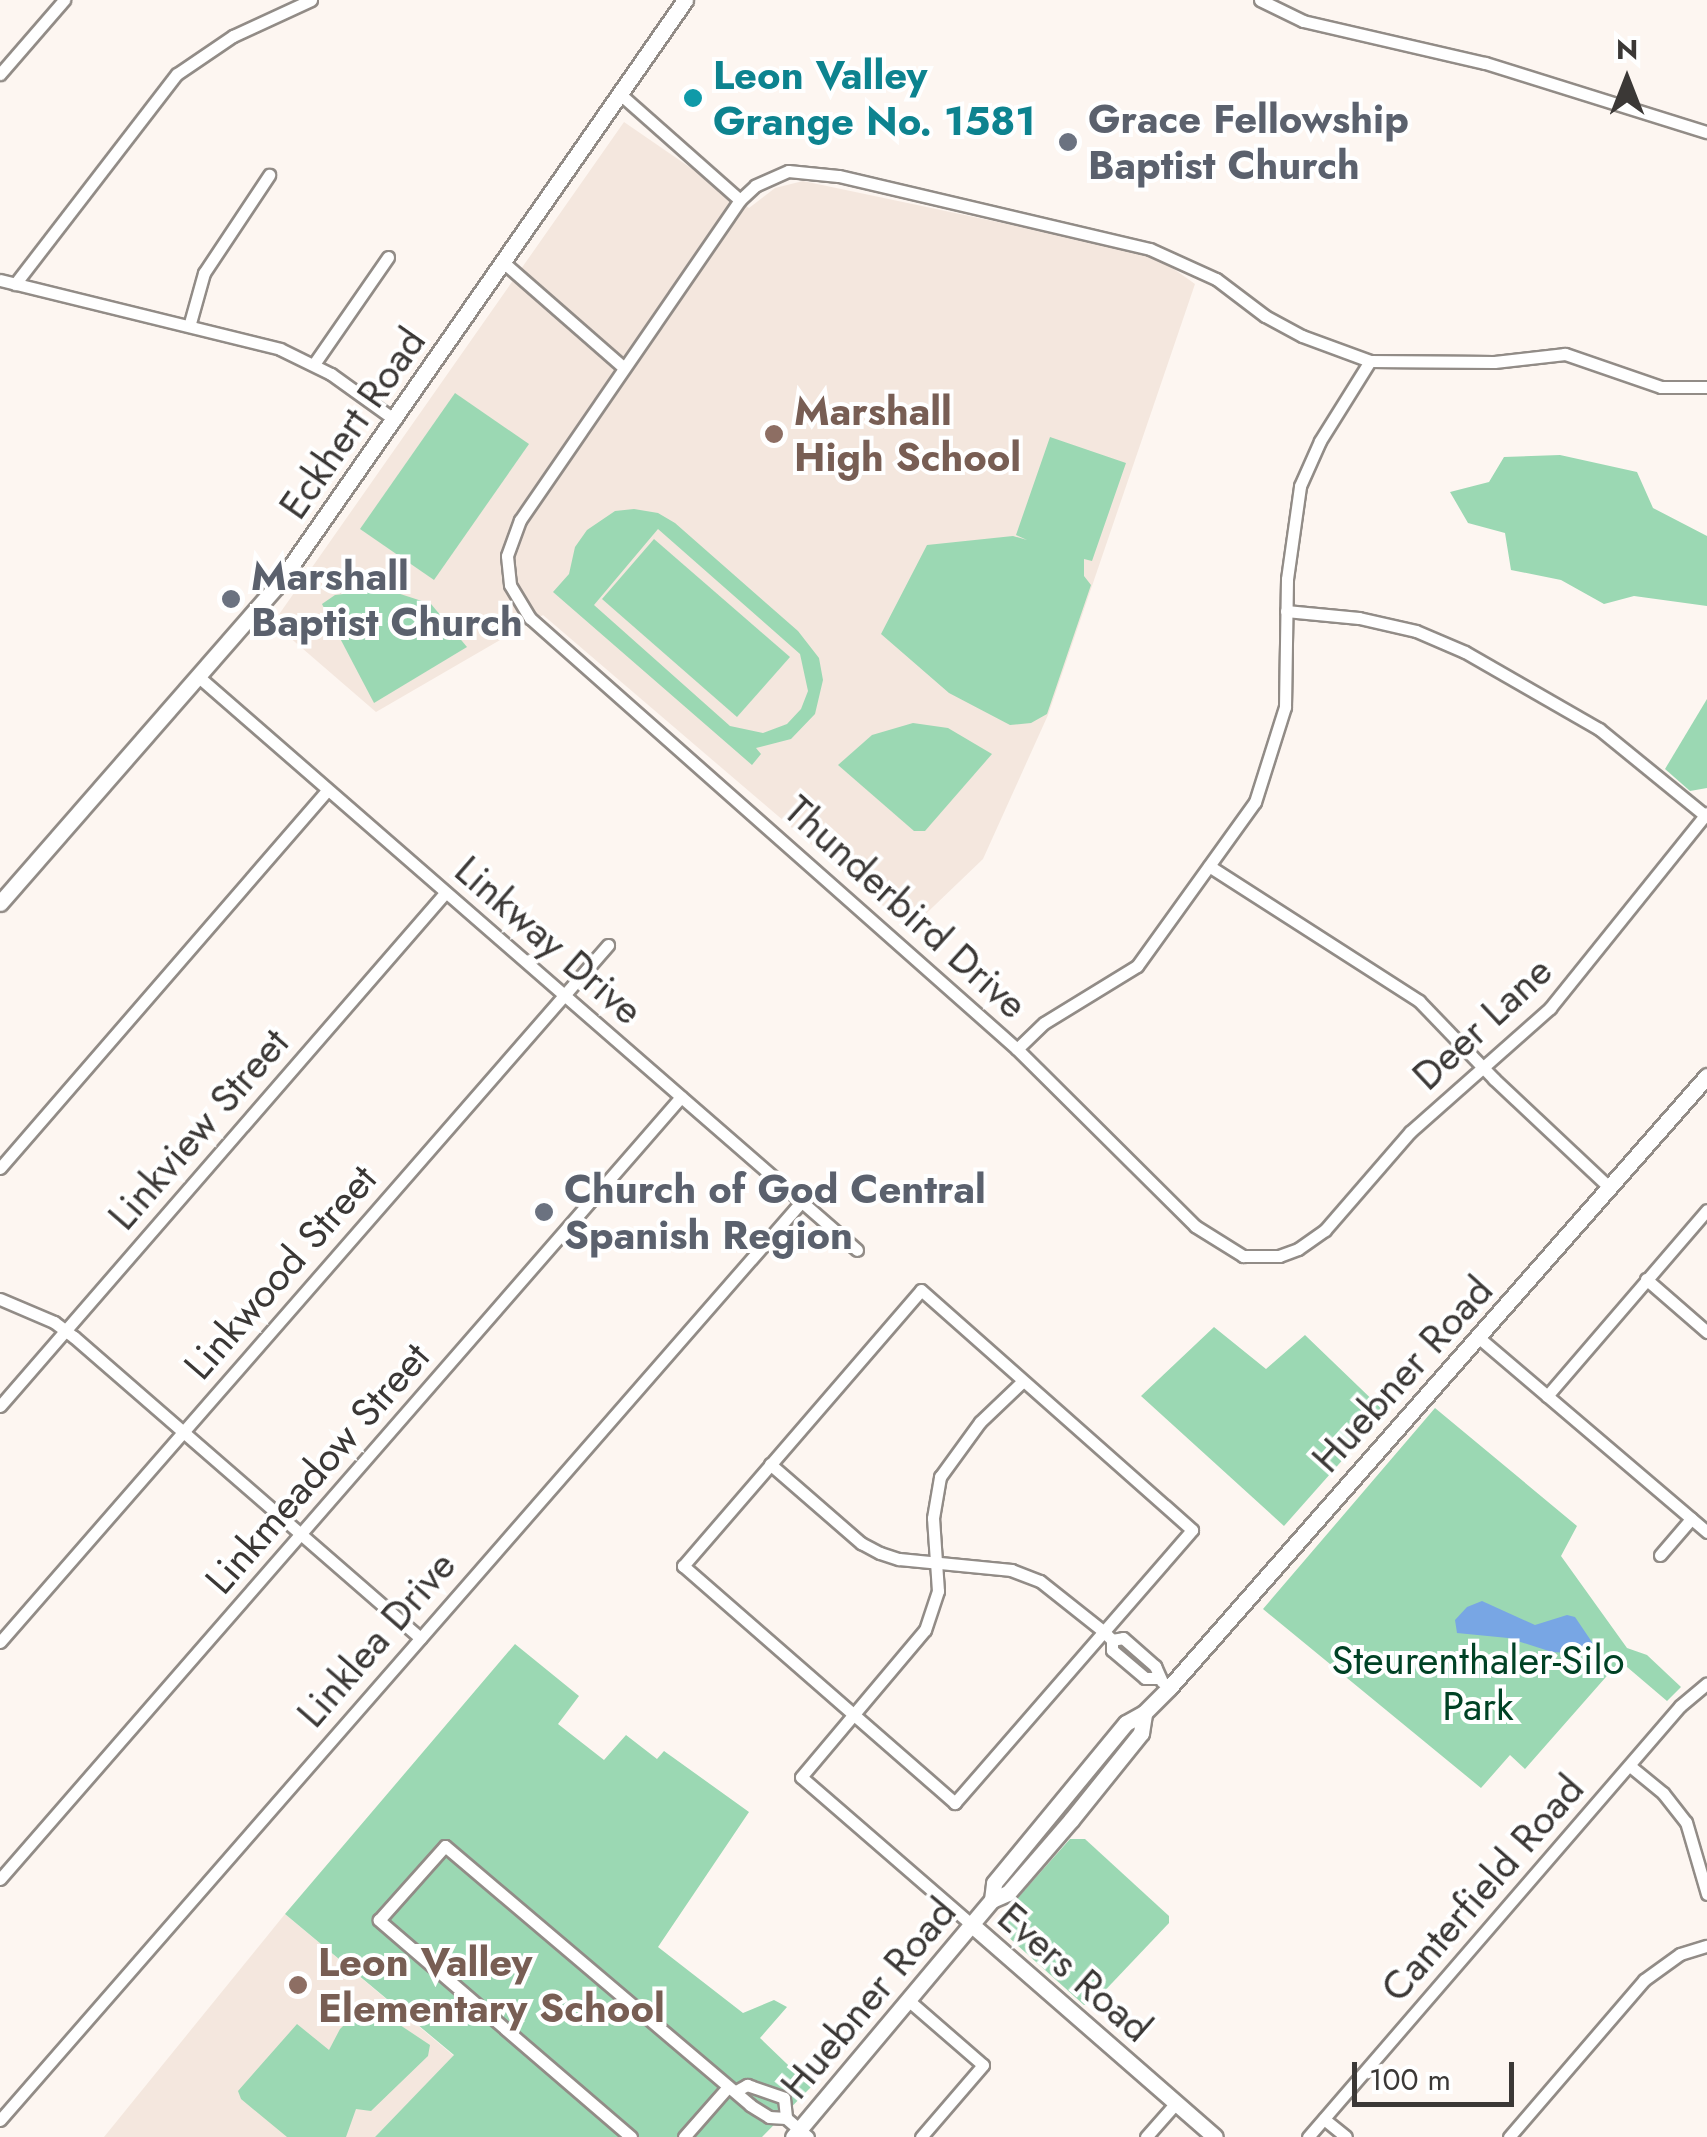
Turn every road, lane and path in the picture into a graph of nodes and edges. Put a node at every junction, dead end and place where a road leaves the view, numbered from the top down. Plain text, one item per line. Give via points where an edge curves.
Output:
1 (64, 0) edge
2 (311, 0) edge
3 (685, 0) edge
4 (1260, 0) edge
5 (0, 74) edge
6 (620, 94) junction
7 (1707, 132) edge
8 (269, 175) dead end
9 (740, 200) junction
10 (388, 256) dead end
11 (503, 262) junction
12 (0, 280) edge
13 (14, 284) junction
14 (190, 324) junction
15 (1370, 361) junction
16 (314, 364) junction
17 (622, 366) junction
18 (1707, 387) edge
19 (395, 420) junction
20 (1286, 612) junction
21 (200, 678) junction
22 (327, 790) junction
23 (1706, 815) edge
24 (1208, 866) junction
25 (2, 893) edge
26 (445, 893) junction
27 (608, 945) dead end
28 (564, 996) junction
29 (1017, 1049) junction
30 (1485, 1070) junction
31 (1707, 1076) edge
32 (682, 1097) junction
33 (0, 1168) edge
34 (1609, 1187) junction
35 (800, 1202) junction
36 (1707, 1210) edge
37 (857, 1250) dead end
38 (1279, 1256) joint
39 (1646, 1279) junction
40 (0, 1300) edge
41 (66, 1332) junction
42 (1707, 1332) edge
43 (1478, 1337) junction
44 (1023, 1381) junction
45 (1547, 1396) junction
46 (0, 1406) edge
47 (185, 1431) junction
48 (770, 1464) junction
49 (1692, 1519) junction
50 (1707, 1532) edge
51 (303, 1535) junction
52 (1660, 1555) dead end
53 (937, 1563) junction
54 (1108, 1635) junction
55 (420, 1638) junction
56 (0, 1642) edge
57 (1163, 1683) junction
58 (1707, 1683) edge
59 (854, 1716) junction
60 (1630, 1766) junction
61 (0, 1879) edge
62 (1707, 1894) edge
63 (972, 1925) junction
64 (1707, 1946) edge
65 (908, 2000) junction
66 (732, 2089) junction
67 (1176, 2103) junction
68 (786, 2118) junction
69 (1324, 2119) junction
70 (0, 2120) edge
71 (800, 2135) edge
72 (631, 2137) edge
73 (684, 2137) edge
74 (921, 2137) edge
75 (1146, 2137) edge
76 (1215, 2137) edge
77 (1308, 2137) edge
78 (1346, 2137) edge
79 (1509, 2137) edge

1 - 5 street
2 - 13 street via 232,36 177,74
3 - 6 main road, Eckhert Road
4 - 7 street via 1304,21 1485,63
6 - 9 street
6 - 11 main road, Eckhert Road
8 - 14 street via 204,272
9 - 15 street via 775,175 807,171 1150,249 1216,279 1302,336
9 - 17 street
10 - 16 street
11 - 17 street
11 - 19 main road, Eckhert Road
12 - 13 street
13 - 14 street
14 - 16 street
15 - 18 street via 1494,362 1565,354 1661,387
15 - 20 street via 1300,486
16 - 19 street
17 - 29 street, Thunderbird Drive via 510,538 515,595 530,618
19 - 21 main road, Eckhert Road via 278,586
20 - 23 street via 1378,622 1465,652 1599,729
20 - 24 street via 1284,707 1266,774
21 - 22 street, Linkway Drive
21 - 25 main road, Eckhert Road
22 - 26 street, Linkway Drive
22 - 33 street
23 - 30 street, Deer Lane via 1582,973
24 - 29 street via 1137,966 1044,1023
24 - 30 street via 1419,1001
26 - 28 street, Linkway Drive
26 - 41 street, Linkview Street
27 - 28 street, Linkwood Street
28 - 32 street, Linkway Drive
28 - 47 street, Linkwood Street
29 - 38 street, Thunderbird Drive via 1222,1247 1243,1256
30 - 34 street
30 - 38 street, Deer Lane via 1410,1132 1325,1230
31 - 34 main road, Huebner Road
32 - 35 street, Linkway Drive
32 - 51 street, Linkmeadow Street
34 - 43 main road, Huebner Road
35 - 37 street, Linkway Drive
35 - 55 street, Linklea Drive
36 - 39 street
39 - 42 street
39 - 45 street
40 - 41 street
41 - 46 street, Linkview Street
41 - 47 street
43 - 45 street
43 - 57 main road, Huebner Road
44 - 48 street via 921,1290
44 - 53 street via 980,1422 940,1477 933,1507
44 - 54 street via 1192,1530
45 - 49 street
47 - 51 street
47 - 56 street, Linkwood Street
48 - 53 street via 862,1543 889,1557
48 - 59 street via 683,1566
49 - 50 street
49 - 52 street
51 - 55 street
51 - 61 street, Linkmeadow Street
53 - 54 street via 1021,1572
53 - 59 street via 936,1601 926,1630
54 - 57 street via 1123,1638 1155,1666
54 - 59 street via 955,1803
55 - 70 street, Linklea Drive
57 - 63 main road, Huebner Road via 1144,1713 1141,1733 1008,1893 992,1900
58 - 60 street, Canterfield Road
59 - 63 street, Evers Road via 801,1776
60 - 62 street via 1686,1822
60 - 69 street, Canterfield Road
63 - 65 main road, Huebner Road
63 - 67 main road, Evers Road
64 - 79 street via 1680,1954 1644,1980
65 - 71 main road, Huebner Road
65 - 74 street via 983,2065
66 - 68 street via 770,2117
66 - 68 street via 747,2085 784,2098
66 - 72 street via 446,1846 380,1920
66 - 73 street
67 - 75 street
67 - 76 main road, Evers Road
68 - 71 street
69 - 77 street, Canterfield Road
69 - 78 street

